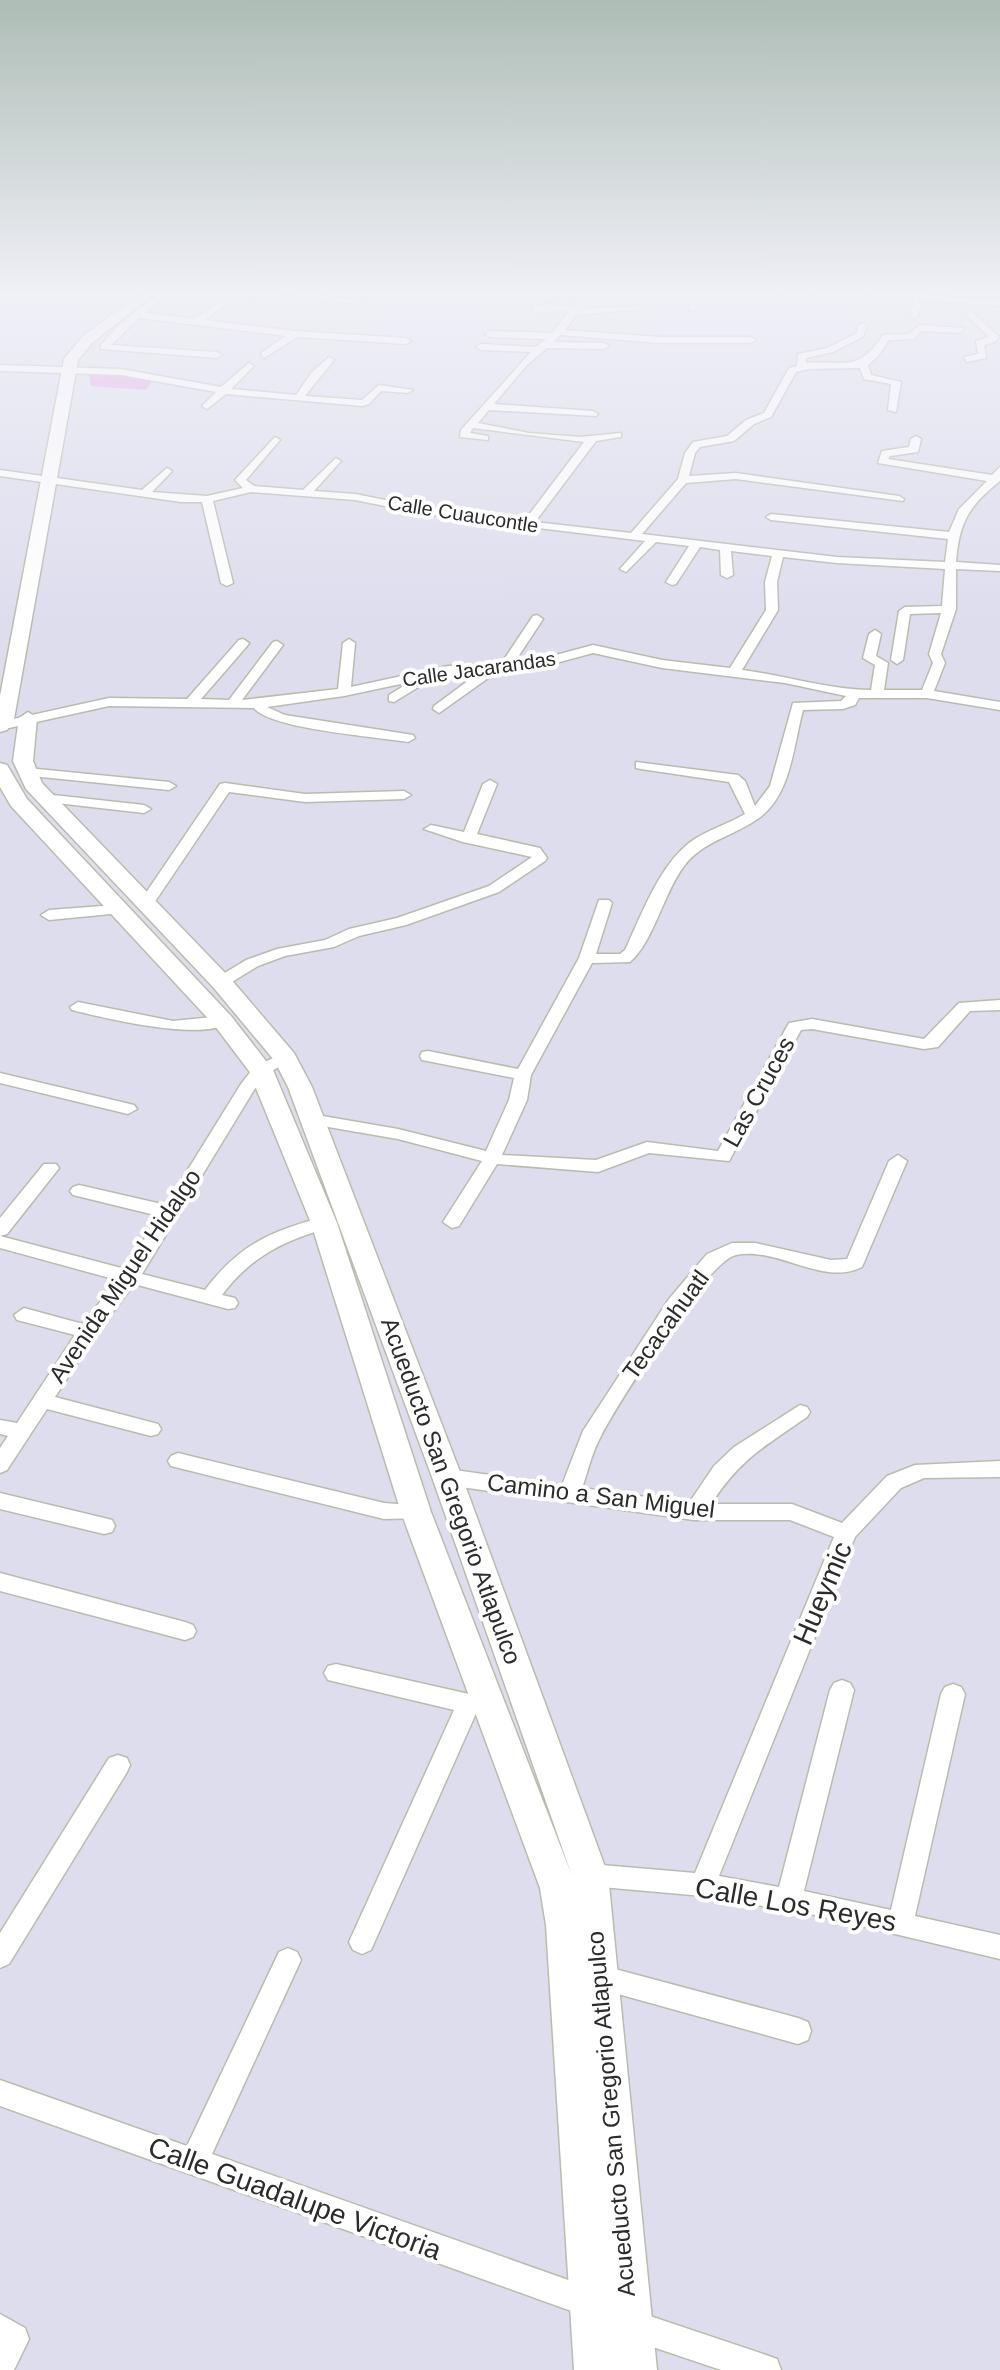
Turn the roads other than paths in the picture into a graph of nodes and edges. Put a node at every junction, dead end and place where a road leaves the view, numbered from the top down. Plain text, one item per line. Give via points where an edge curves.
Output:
1 (61, 403) edge
2 (210, 403) edge
3 (492, 403) edge
4 (774, 403) edge
5 (894, 403) edge
6 (207, 406) dead end
7 (488, 407) junction
8 (893, 410) dead end
9 (583, 428) dead end
10 (468, 430) junction
11 (617, 435) dead end
12 (484, 438) dead end
13 (592, 439) junction
14 (916, 439) dead end
15 (275, 440) dead end
16 (336, 461) dead end
17 (167, 471) dead end
18 (0, 473) edge
19 (998, 475) edge
20 (47, 479) junction
21 (683, 480) junction
22 (251, 489) junction
23 (145, 493) junction
24 (306, 493) junction
25 (207, 499) junction
26 (899, 499) dead end
27 (771, 517) dead end
28 (528, 524) junction
29 (954, 536) junction
30 (633, 537) junction
31 (653, 539) junction
32 (697, 543) junction
33 (725, 547) junction
34 (778, 553) junction
35 (949, 564) junction
36 (1000, 568) edge
37 (626, 569) dead end
38 (727, 575) dead end
39 (672, 582) dead end
40 (227, 583) dead end
41 (950, 609) junction
42 (537, 619) dead end
43 (875, 634) dead end
44 (243, 643) dead end
45 (349, 643) dead end
46 (277, 645) dead end
47 (897, 660) dead end
48 (499, 668) junction
49 (734, 672) junction
50 (433, 673) junction
51 (344, 692) junction
52 (877, 692) junction
53 (854, 694) junction
54 (927, 694) junction
55 (394, 698) dead end
56 (191, 703) junction
57 (232, 704) junction
58 (258, 704) junction
59 (999, 705) edge
60 (439, 709) dead end
61 (28, 718) junction
62 (0, 726) edge
63 (408, 738) dead end
64 (641, 765) dead end
65 (0, 769) edge
66 (27, 772) junction
67 (490, 784) dead end
68 (169, 786) dead end
69 (404, 795) dead end
70 (44, 798) junction
71 (144, 809) dead end
72 (753, 817) junction
73 (431, 829) dead end
74 (468, 839) junction
75 (147, 903) junction
76 (604, 903) dead end
77 (116, 910) junction
78 (49, 915) dead end
79 (587, 958) junction
80 (221, 982) junction
81 (1000, 1005) edge
82 (78, 1007) dead end
83 (223, 1021) junction
84 (428, 1056) dead end
85 (273, 1064) junction
86 (523, 1075) junction
87 (0, 1078) edge
88 (128, 1109) dead end
89 (311, 1119) junction
90 (492, 1158) junction
91 (898, 1161) dead end
92 (50, 1168) dead end
93 (79, 1191) dead end
94 (169, 1212) junction
95 (452, 1222) dead end
96 (324, 1223) junction
97 (0, 1230) edge
98 (0, 1242) edge
99 (127, 1277) junction
100 (24, 1315) dead end
101 (87, 1332) junction
102 (42, 1401) junction
103 (800, 1412) dead end
104 (0, 1427) edge
105 (151, 1429) dead end
106 (22, 1431) junction
107 (178, 1461) dead end
108 (0, 1465) edge
109 (1000, 1469) edge
110 (447, 1477) junction
111 (570, 1493) junction
112 (0, 1501) edge
113 (416, 1512) junction
114 (694, 1512) junction
115 (104, 1526) dead end
116 (846, 1533) junction
117 (0, 1582) edge
118 (185, 1631) dead end
119 (336, 1673) dead end
120 (842, 1690) dead end
121 (953, 1694) dead end
122 (477, 1702) junction
123 (118, 1765) dead end
124 (590, 1875) junction
125 (703, 1885) junction
126 (789, 1899) junction
127 (901, 1922) junction
128 (362, 1942) dead end
129 (1000, 1947) edge
130 (0, 1956) edge
131 (288, 1960) dead end
132 (600, 1977) junction
133 (798, 2031) dead end
134 (0, 2093) edge
135 (194, 2161) junction
136 (591, 2303) junction
137 (630, 2325) junction
138 (0, 2329) edge
139 (0, 2366) edge
140 (596, 2370) edge
141 (635, 2370) edge
142 (766, 2370) edge

1 - 20 street
2 - 6 street
3 - 7 street
4 - 21 street via 766,418 750,422 730,439 693,447
5 - 8 street
7 - 9 street via 546,414 596,410
7 - 10 street
10 - 12 street
10 - 13 street
11 - 13 street
13 - 28 street
14 - 19 street via 914,450 888,452 882,461
15 - 22 street via 239,482
16 - 24 street
17 - 23 street
18 - 20 street, Calle Cuaucontle
19 - 29 street via 960,514
20 - 23 street, Calle Cuaucontle
20 - 62 street
21 - 26 street via 736,476
21 - 30 street
22 - 24 street, Calle Cuaucontle
22 - 25 street, Calle Cuaucontle
23 - 25 street, Calle Cuaucontle
24 - 28 street, Calle Cuaucontle
25 - 40 street
27 - 29 street
28 - 30 street, Calle Cuaucontle
29 - 35 street
30 - 31 street, Calle Cuaucontle
31 - 32 street, Calle Cuaucontle
31 - 37 street
32 - 33 street, Calle Cuaucontle
32 - 39 street
33 - 34 street, Calle Cuaucontle
33 - 38 street
34 - 35 street, Calle Cuaucontle
34 - 49 street via 772,610
35 - 36 street
35 - 41 street
41 - 47 street via 905,611
41 - 54 street
42 - 48 street
43 - 52 street via 869,658 882,663
44 - 56 street
45 - 51 street
46 - 57 street
48 - 49 street, Calle Jacarandas via 602,649 662,664
48 - 50 street, Calle Jacarandas
48 - 60 street
49 - 53 street, Calle Jacarandas
50 - 51 street, Calle Jacarandas
50 - 55 street
51 - 58 street, Calle Jacarandas
52 - 53 street, Calle Jacarandas
52 - 54 street, Calle Jacarandas
53 - 72 street via 843,705 798,706 773,794
54 - 59 street, Calle Jacarandas
56 - 57 street, Calle Jacarandas
56 - 61 street, Calle Jacarandas via 109,702
57 - 58 street, Calle Jacarandas
58 - 63 street via 282,719
61 - 62 street, Calle Jacarandas
61 - 66 street via 22,753
64 - 72 street via 733,778
65 - 77 street, Acueducto San Gregorio Atlapulco via 18,802
66 - 68 street
66 - 70 street, Acueducto San Gregorio Atlapulco
67 - 74 street
69 - 75 street via 305,798 225,787
70 - 71 street
70 - 75 street, Acueducto San Gregorio Atlapulco
72 - 79 street via 692,848 624,959
73 - 74 street
74 - 80 street via 535,851 540,858 494,889 323,946 282,952
75 - 80 street, Acueducto San Gregorio Atlapulco
76 - 79 street
77 - 78 street
77 - 83 street, Acueducto San Gregorio Atlapulco
79 - 86 street
80 - 85 street, Acueducto San Gregorio Atlapulco
81 - 90 street, Las Cruces via 965,1006 932,1043 924,1044 812,1024 795,1026 723,1157 647,1147 598,1166
82 - 83 street via 173,1026
83 - 85 street, Acueducto San Gregorio Atlapulco
84 - 86 street
85 - 89 street, Acueducto San Gregorio Atlapulco via 300,1087
85 - 94 street, Avenida Miguel Hidalgo
85 - 96 street, Acueducto San Gregorio Atlapulco
86 - 90 street via 518,1100
87 - 88 street
89 - 90 street, Las Cruces
89 - 110 street, Acueducto San Gregorio Atlapulco
90 - 95 street
91 - 111 street, Tecacahuatl via 855,1263 845,1268 755,1249 732,1249 714,1258 676,1304 590,1436
92 - 97 street
93 - 94 street
94 - 99 street, Avenida Miguel Hidalgo
96 - 99 street via 279,1235 250,1252 229,1270 218,1300
96 - 113 street, Acueducto San Gregorio Atlapulco
98 - 99 street
99 - 101 street, Avenida Miguel Hidalgo
100 - 101 street
101 - 102 street, Avenida Miguel Hidalgo
102 - 105 street
102 - 106 street, Avenida Miguel Hidalgo
103 - 114 street via 741,1452 721,1471
104 - 106 street
106 - 108 street, Avenida Miguel Hidalgo
107 - 113 street via 384,1511
109 - 116 street, Hueymic via 922,1470 894,1482
110 - 111 street, Camino a San Miguel
110 - 124 street, Acueducto San Gregorio Atlapulco
111 - 114 street, Camino a San Miguel
112 - 115 street
113 - 122 street, Acueducto San Gregorio Atlapulco
114 - 116 street, Camino a San Miguel via 792,1512
116 - 125 street, Hueymic
117 - 118 street
119 - 122 street
120 - 126 street
121 - 127 street
122 - 128 street
122 - 136 street, Acueducto San Gregorio Atlapulco via 558,1888 565,1925
123 - 130 street
124 - 125 street, Calle Los Reyes
124 - 132 street, Acueducto San Gregorio Atlapulco
125 - 126 street, Calle Los Reyes
126 - 127 street, Calle Los Reyes
127 - 129 street, Calle Los Reyes
131 - 135 street
132 - 133 street
132 - 137 street, Acueducto San Gregorio Atlapulco
134 - 135 street, Calle Guadalupe Victoria
135 - 136 street, Calle Guadalupe Victoria
136 - 140 street, Acueducto San Gregorio Atlapulco
137 - 141 street, Acueducto San Gregorio Atlapulco
137 - 142 street
138 - 139 street via 14,2339

